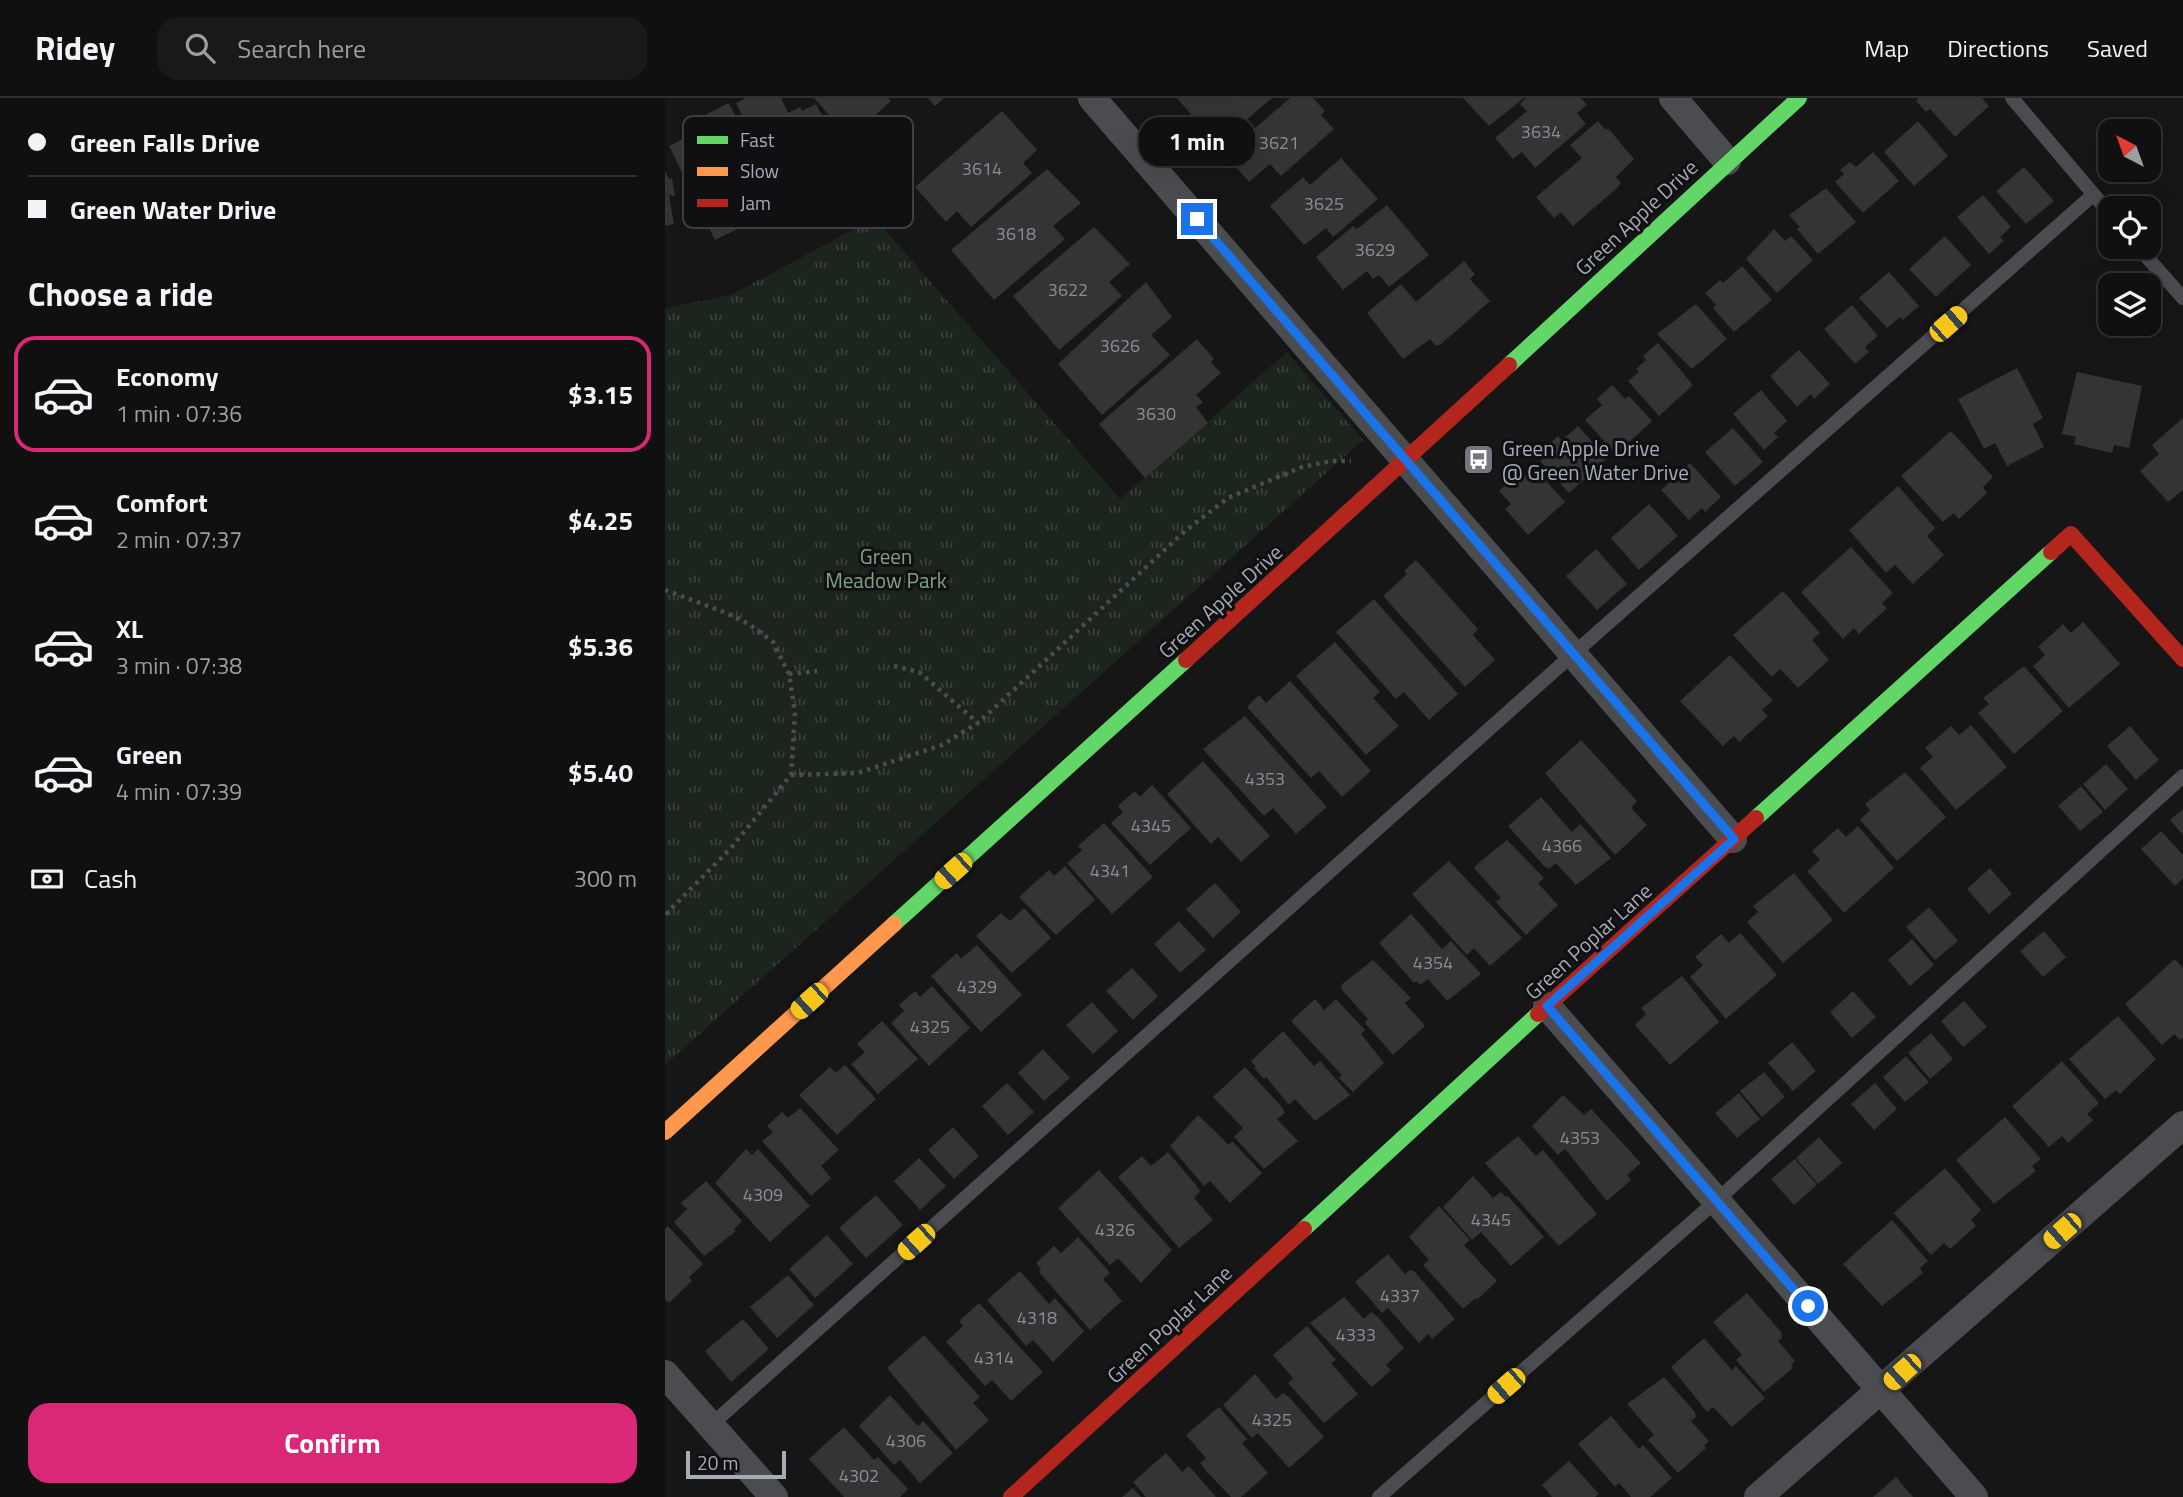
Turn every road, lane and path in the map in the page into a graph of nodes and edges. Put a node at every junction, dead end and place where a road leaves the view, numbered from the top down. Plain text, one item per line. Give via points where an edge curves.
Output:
1 (1092, 98) edge
2 (1673, 98) edge
3 (1799, 98) edge
4 (2012, 98) edge
5 (1727, 160) junction
6 (2094, 195) junction
7 (2098, 200) edge
8 (2149, 259) edge
9 (2183, 298) edge
10 (1356, 461) dead end
11 (1406, 461) junction
12 (665, 590) edge
13 (1572, 655) junction
14 (2183, 659) edge
15 (894, 666) dead end
16 (817, 671) dead end
17 (789, 674) junction
18 (978, 723) junction
19 (791, 775) junction
20 (2183, 776) edge
21 (1734, 839) junction
22 (665, 915) edge
23 (1547, 1006) junction
24 (2183, 1125) edge
25 (665, 1132) edge
26 (1716, 1201) junction
27 (665, 1374) edge
28 (1882, 1390) junction
29 (711, 1425) junction
30 (774, 1497) edge
31 (1011, 1497) edge
32 (1379, 1497) edge
33 (1758, 1497) edge
34 (1974, 1497) edge

1 - 11 street
2 - 5 street
3 - 5 street, Green Apple Drive
4 - 6 lane
5 - 11 street, Green Apple Drive
6 - 7 lane
6 - 13 lane
8 - 9 lane
10 - 18 path via 1332,460 1302,467 1228,498 1185,531
11 - 13 street
11 - 25 street, Green Apple Drive
12 - 17 path via 749,624 773,642
13 - 21 street
13 - 29 lane
14 - 21 street, Green Poplar Lane via 2071,534
15 - 18 path via 919,672
16 - 17 path
17 - 19 path via 795,713
18 - 19 path via 942,745 858,774
19 - 22 path via 730,849
20 - 26 lane
21 - 23 street, Green Poplar Lane
23 - 26 street
23 - 31 street, Green Poplar Lane
24 - 28 street
26 - 28 street
26 - 32 lane
27 - 29 street
28 - 33 street
28 - 34 street
29 - 30 street

